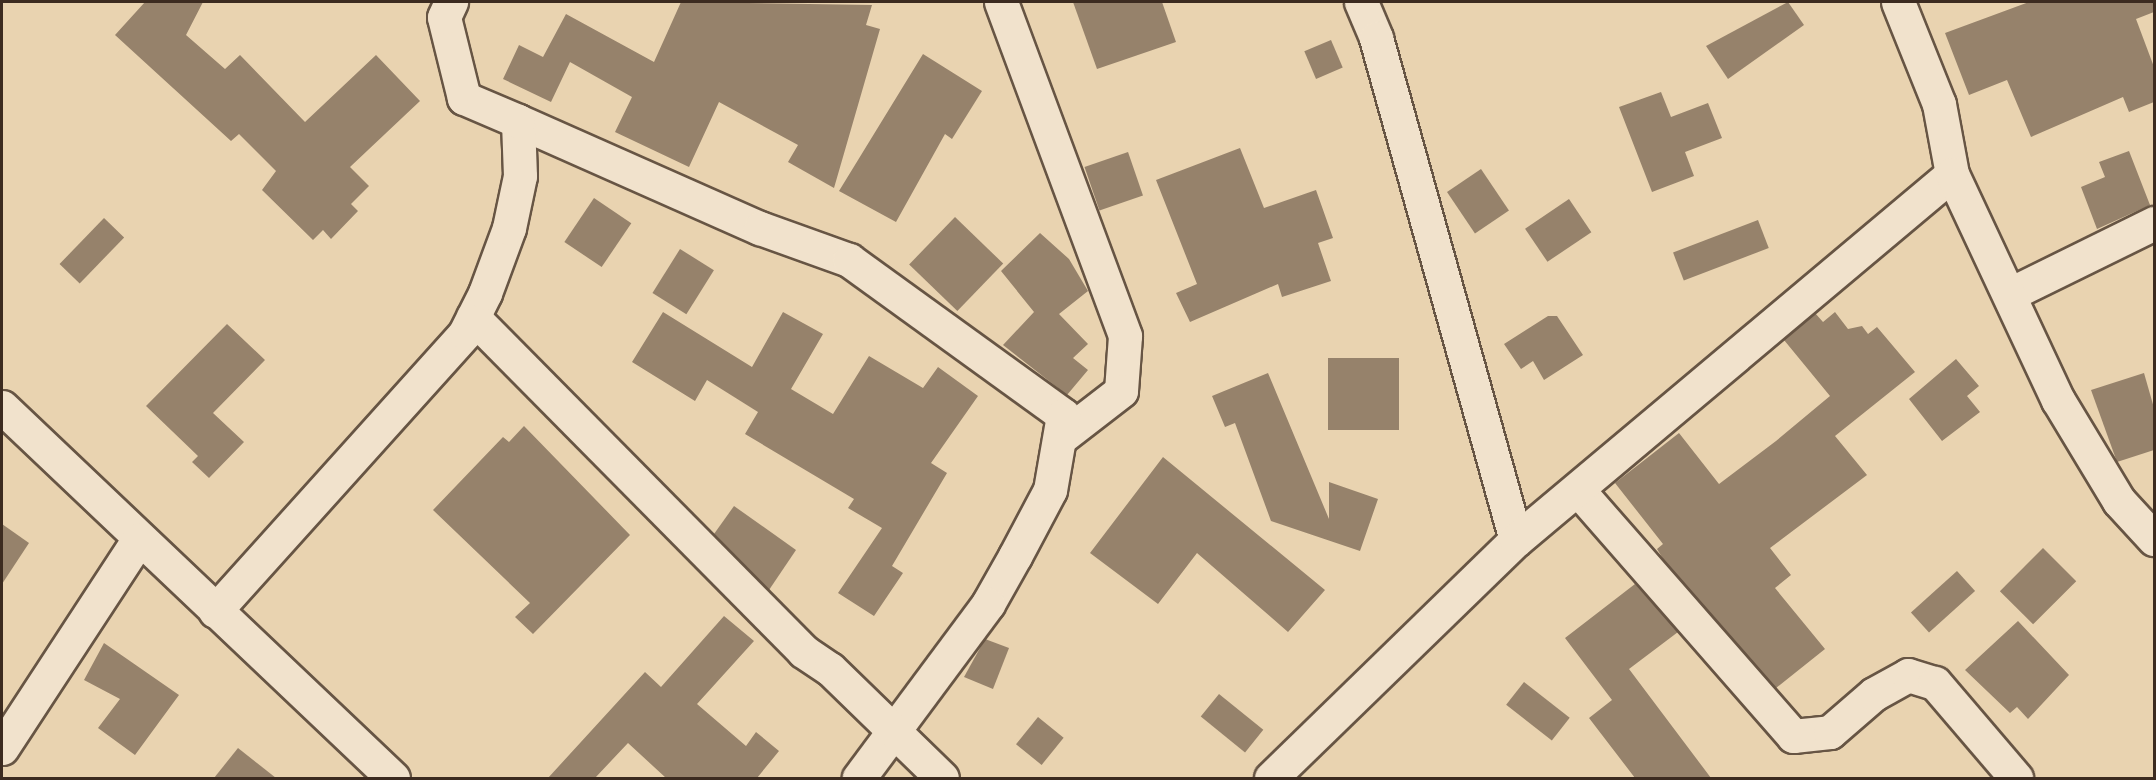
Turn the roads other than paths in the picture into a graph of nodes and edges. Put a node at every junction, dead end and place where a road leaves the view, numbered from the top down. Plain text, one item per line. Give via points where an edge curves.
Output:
1 (451, 2) edge
2 (1001, 2) edge
3 (1361, 2) edge
4 (1898, 2) edge
5 (518, 121) junction
6 (1952, 174) junction
7 (2154, 223) edge
8 (2010, 294) junction
9 (473, 317) junction
10 (2, 408) edge
11 (1064, 435) junction
12 (1578, 490) junction
13 (2154, 539) edge
14 (138, 540) junction
15 (1516, 540) junction
16 (215, 611) junction
17 (895, 734) junction
18 (2, 748) edge
19 (393, 778) edge
20 (859, 778) edge
21 (942, 778) edge
22 (1271, 778) edge
23 (2016, 778) edge

1 - 5 street via 444,17 464,98
2 - 11 street via 1125,336 1121,391
3 - 15 street via 1376,38
4 - 6 street via 1939,104
5 - 9 street via 520,176 509,228
5 - 11 street via 760,228 849,260 1064,415
6 - 8 street
6 - 12 street
7 - 8 street
8 - 13 street via 2058,400 2119,501
9 - 16 street via 465,333
9 - 17 street via 795,644 830,669
10 - 14 street
11 - 17 street via 1050,490 1015,556
12 - 15 street
12 - 23 street via 1793,736 1830,732 1874,694 1908,675 1935,683
14 - 16 street
14 - 18 street
15 - 22 street
16 - 19 street
17 - 20 street
17 - 21 street

